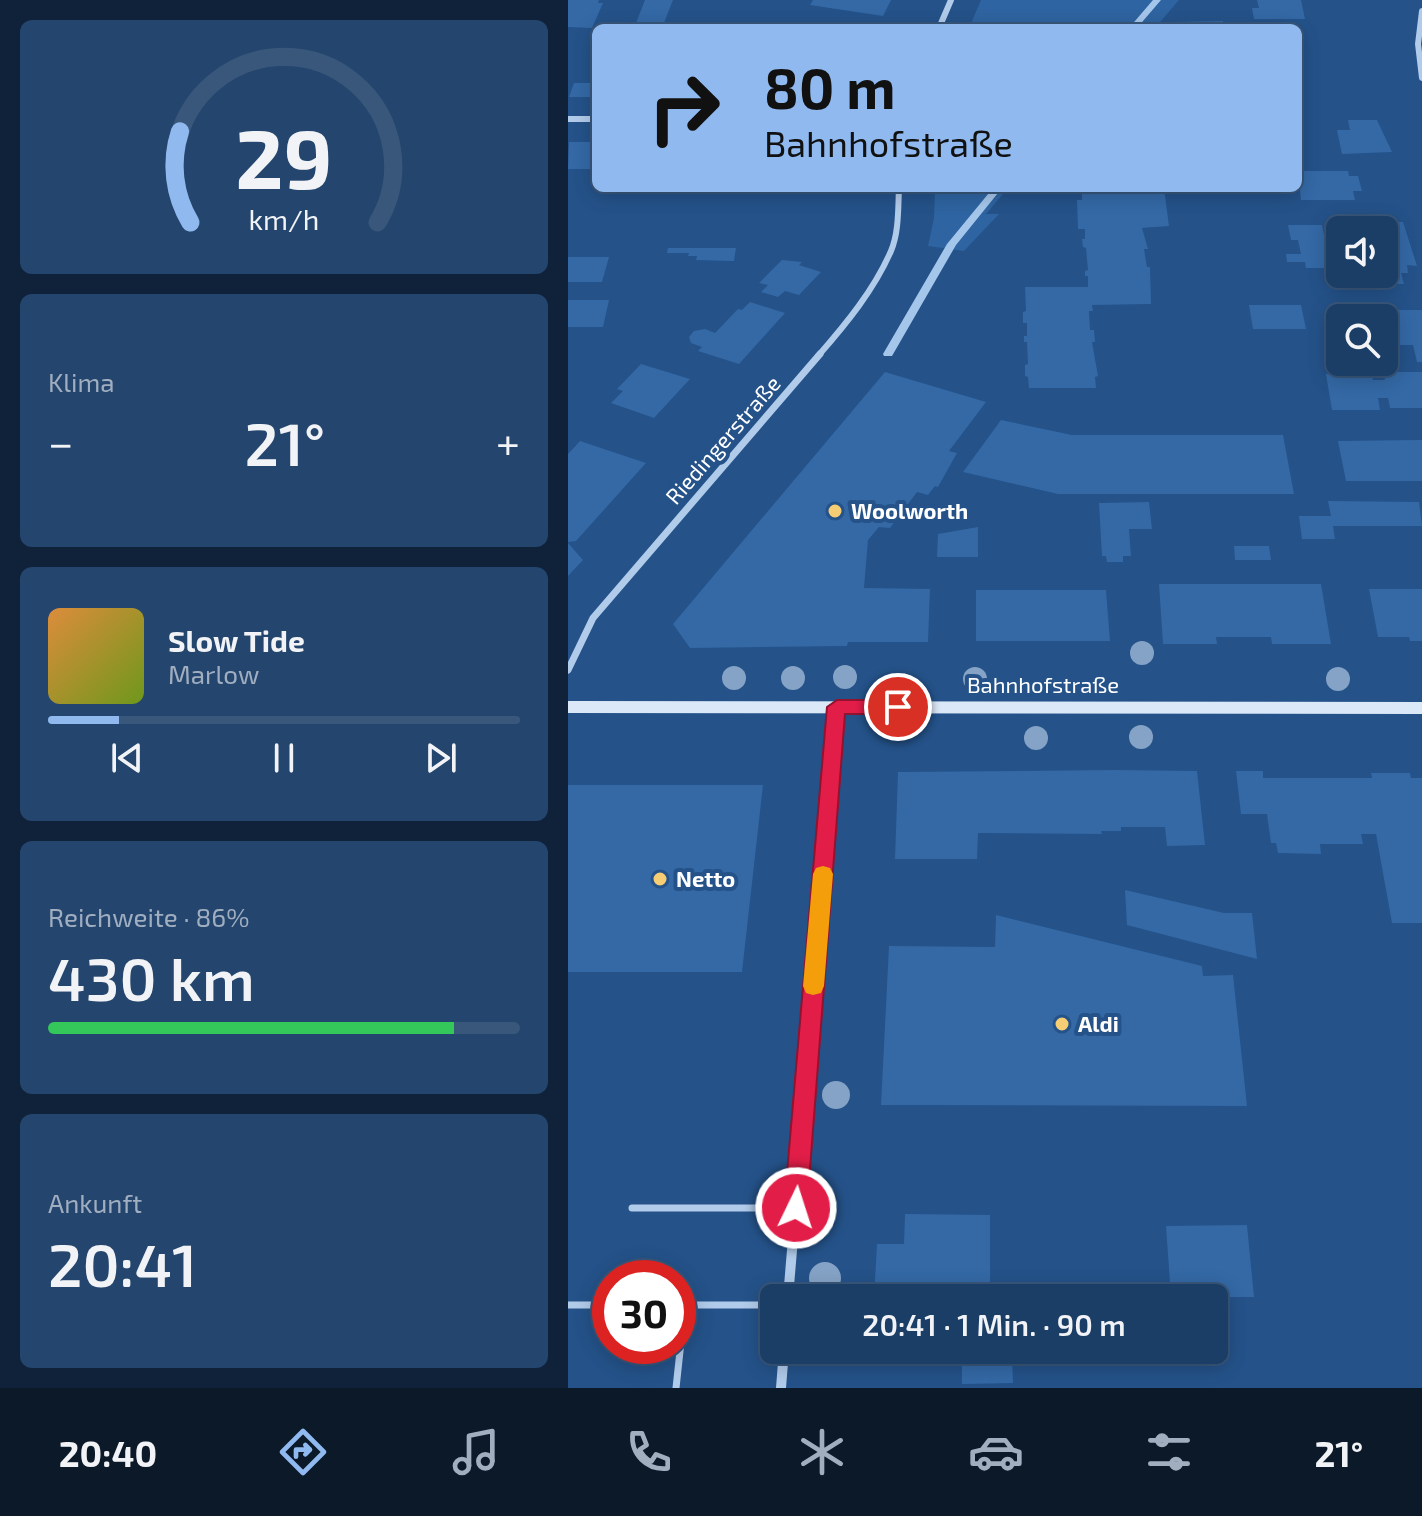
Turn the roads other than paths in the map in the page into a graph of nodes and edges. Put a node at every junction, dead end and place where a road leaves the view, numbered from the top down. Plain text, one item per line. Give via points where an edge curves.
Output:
1 (951, 0) edge
2 (1422, 11) edge
3 (941, 24) edge
4 (1422, 78) edge
5 (568, 119) edge
6 (592, 119) edge
7 (899, 192) edge
8 (568, 670) edge
9 (568, 707) edge
10 (837, 707) junction
11 (1422, 708) edge
12 (632, 1208) dead end
13 (796, 1208) junction
14 (789, 1284) edge
15 (568, 1305) edge
16 (592, 1305) edge
17 (696, 1305) edge
18 (760, 1305) edge
19 (678, 1364) edge
20 (783, 1364) edge
21 (676, 1388) edge
22 (781, 1388) edge

1 - 3 street
2 - 4 street
5 - 6 street
7 - 8 street, Riedingerstraße via 897,229 880,272 855,313 593,618
9 - 10 street, Bahnhofstraße
10 - 11 street, Bahnhofstraße
10 - 13 street
12 - 13 lane
13 - 14 street
15 - 16 lane
17 - 18 lane
19 - 21 lane
20 - 22 street

